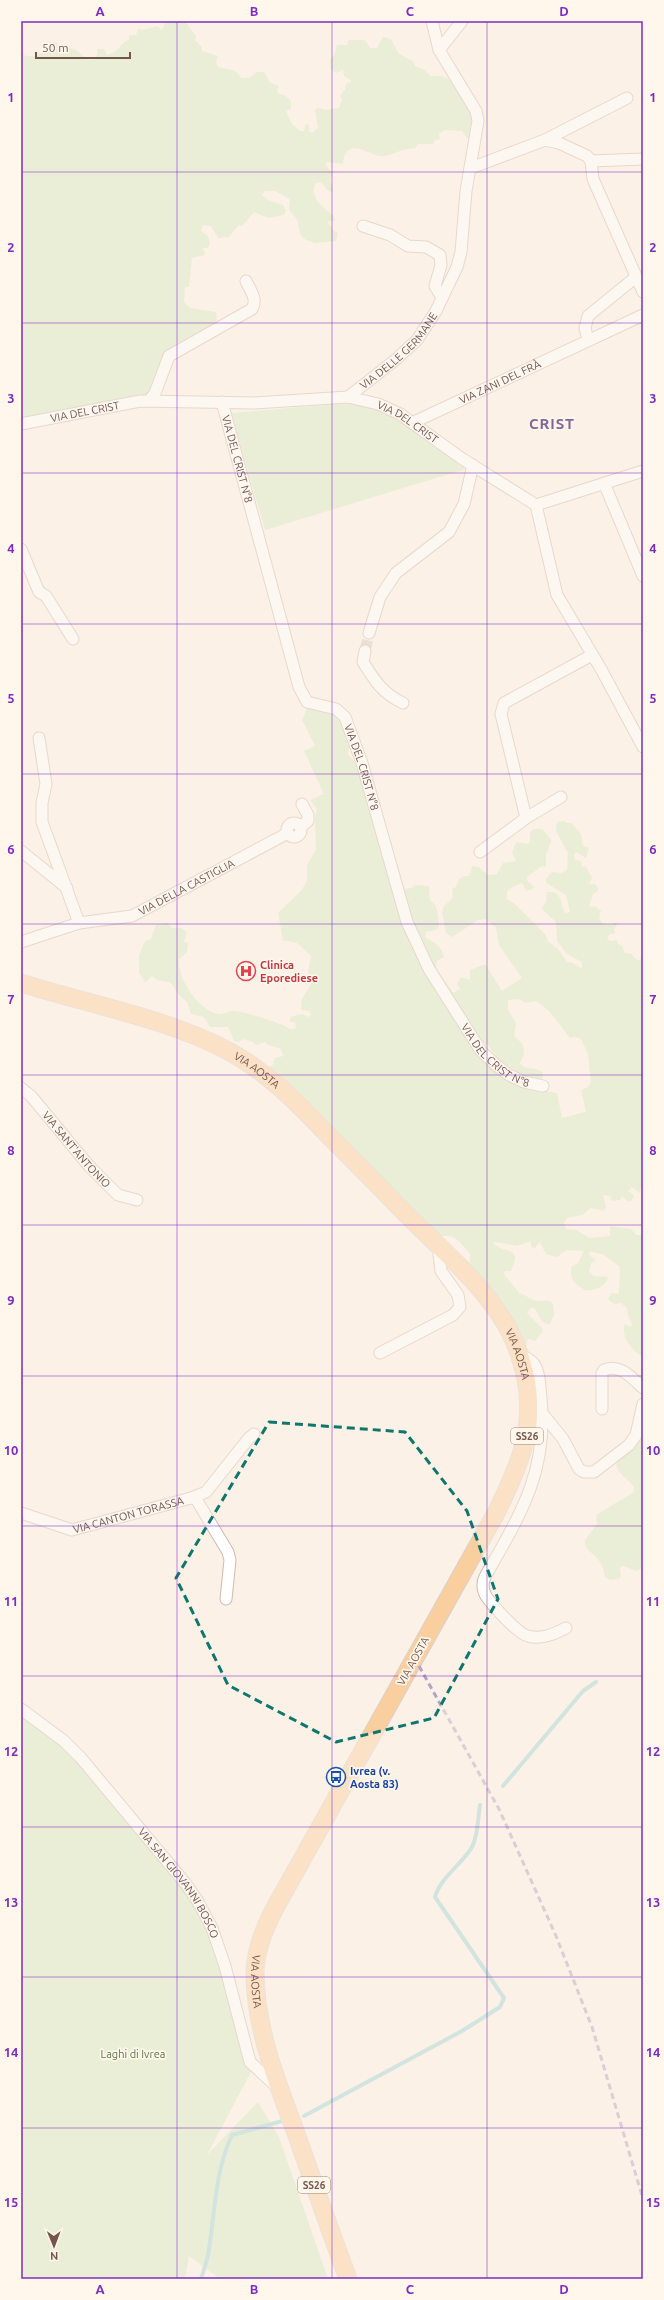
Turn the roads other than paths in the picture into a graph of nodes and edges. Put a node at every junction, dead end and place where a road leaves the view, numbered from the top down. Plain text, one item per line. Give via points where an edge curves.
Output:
1 (432, 21) edge
2 (441, 21) edge
3 (462, 21) edge
4 (434, 35) junction
5 (439, 50) junction
6 (627, 98) dead end
7 (545, 140) junction
8 (643, 159) edge
9 (591, 161) junction
10 (470, 170) junction
11 (363, 226) dead end
12 (636, 277) junction
13 (246, 281) dead end
14 (643, 292) edge
15 (442, 298) junction
16 (643, 315) edge
17 (588, 340) junction
18 (348, 396) junction
19 (149, 401) junction
20 (222, 402) junction
21 (412, 423) junction
22 (21, 424) edge
23 (472, 465) junction
24 (643, 472) edge
25 (604, 482) junction
26 (536, 505) junction
27 (21, 549) edge
28 (643, 576) edge
29 (369, 632) tunnel mouth
30 (73, 639) dead end
31 (365, 651) tunnel mouth
32 (592, 655) junction
33 (403, 703) dead end
34 (39, 738) dead end
35 (643, 747) edge
36 (561, 797) dead end
37 (302, 804) dead end
38 (526, 818) junction
39 (21, 851) edge
40 (480, 852) dead end
41 (67, 889) junction
42 (79, 923) junction
43 (21, 942) edge
44 (21, 983) edge
45 (543, 1086) dead end
46 (21, 1088) edge
47 (137, 1200) dead end
48 (438, 1246) junction
49 (380, 1353) dead end
50 (519, 1353) junction
51 (643, 1388) edge
52 (643, 1404) edge
53 (602, 1409) dead end
54 (542, 1413) junction
55 (254, 1434) dead end
56 (191, 1498) junction
57 (21, 1513) edge
58 (226, 1599) dead end
59 (566, 1628) dead end
60 (21, 1709) edge
61 (280, 2090) junction
62 (348, 2279) edge

1 - 4 street, VIA DELLE GERMANE
2 - 4 street
3 - 5 street
4 - 5 street, VIA DELLE GERMANE
5 - 10 street, VIA DELLE GERMANE via 476,111 478,131
6 - 7 street
7 - 9 street via 559,143 587,156
7 - 10 street
8 - 9 street
9 - 12 street via 593,179
10 - 15 street, VIA DELLE GERMANE via 461,252 457,267
11 - 15 street, VIA DELLE GERMANE via 390,235 408,246 426,247 440,255 435,286
12 - 14 street
12 - 17 street via 588,316 585,328
13 - 19 street via 254,299 252,309 169,356
15 - 18 street, VIA DELLE GERMANE via 417,340
16 - 17 street, VIA ZANI DEL FRÀ
17 - 21 street, VIA ZANI DEL FRÀ
18 - 20 street, VIA DEL CRIST via 254,403
18 - 21 street, VIA DEL CRIST via 378,404 400,414
19 - 20 street, VIA DEL CRIST
19 - 22 street, VIA DEL CRIST
20 - 45 street, VIA DEL CRIST N°8 via 299,688 307,702 336,709 347,721 362,763 407,922 429,969 481,1051 509,1075 524,1082
21 - 23 street, VIA DEL CRIST
23 - 26 street, VIA DEL CRIST
23 - 29 street via 464,504 449,532 396,573 380,597
24 - 25 street
25 - 26 street
25 - 28 street
26 - 32 street via 557,595
27 - 30 street via 40,592 46,596
31 - 33 street via 363,662 377,684 388,696
32 - 35 street
32 - 38 street via 504,703 501,708
34 - 41 street via 46,784 42,795 42,822
36 - 38 street
37 - 42 street, VIA DELLA CASTIGLIA via 308,821 300,827 296,823 291,824 288,832 132,916
38 - 40 street
39 - 41 street
41 - 42 street
42 - 43 street, VIA DELLA CASTIGLIA
44 - 48 main road, VIA AOSTA / SS26 via 182,1031 244,1060 295,1101
46 - 47 street, VIA SANT'ANTONIO via 31,1096 89,1166 118,1195
48 - 49 street via 441,1272 458,1295 460,1307 453,1314
48 - 50 main road, VIA AOSTA / SS26 via 497,1310
50 - 54 street via 534,1364
50 - 61 main road, VIA AOSTA / SS26 via 526,1380 528,1419 524,1450 516,1473 261,1937 255,1971 258,2010
51 - 53 street via 622,1370 604,1370
52 - 54 street via 636,1436 599,1470 590,1473 580,1469 563,1439
54 - 59 street via 541,1451 536,1473 523,1508 483,1584 486,1595 516,1629 526,1636 537,1638
55 - 56 street, VIA CANTON TORASSA via 206,1492
56 - 57 street, VIA CANTON TORASSA via 72,1530
56 - 58 street, VIA CANTON TORASSA via 198,1501 228,1552 230,1560
60 - 61 street, VIA SAN GIOVANNI BOSCO via 64,1741 81,1758 186,1884 212,1928 225,1966 250,2062
61 - 62 main road, SS26

